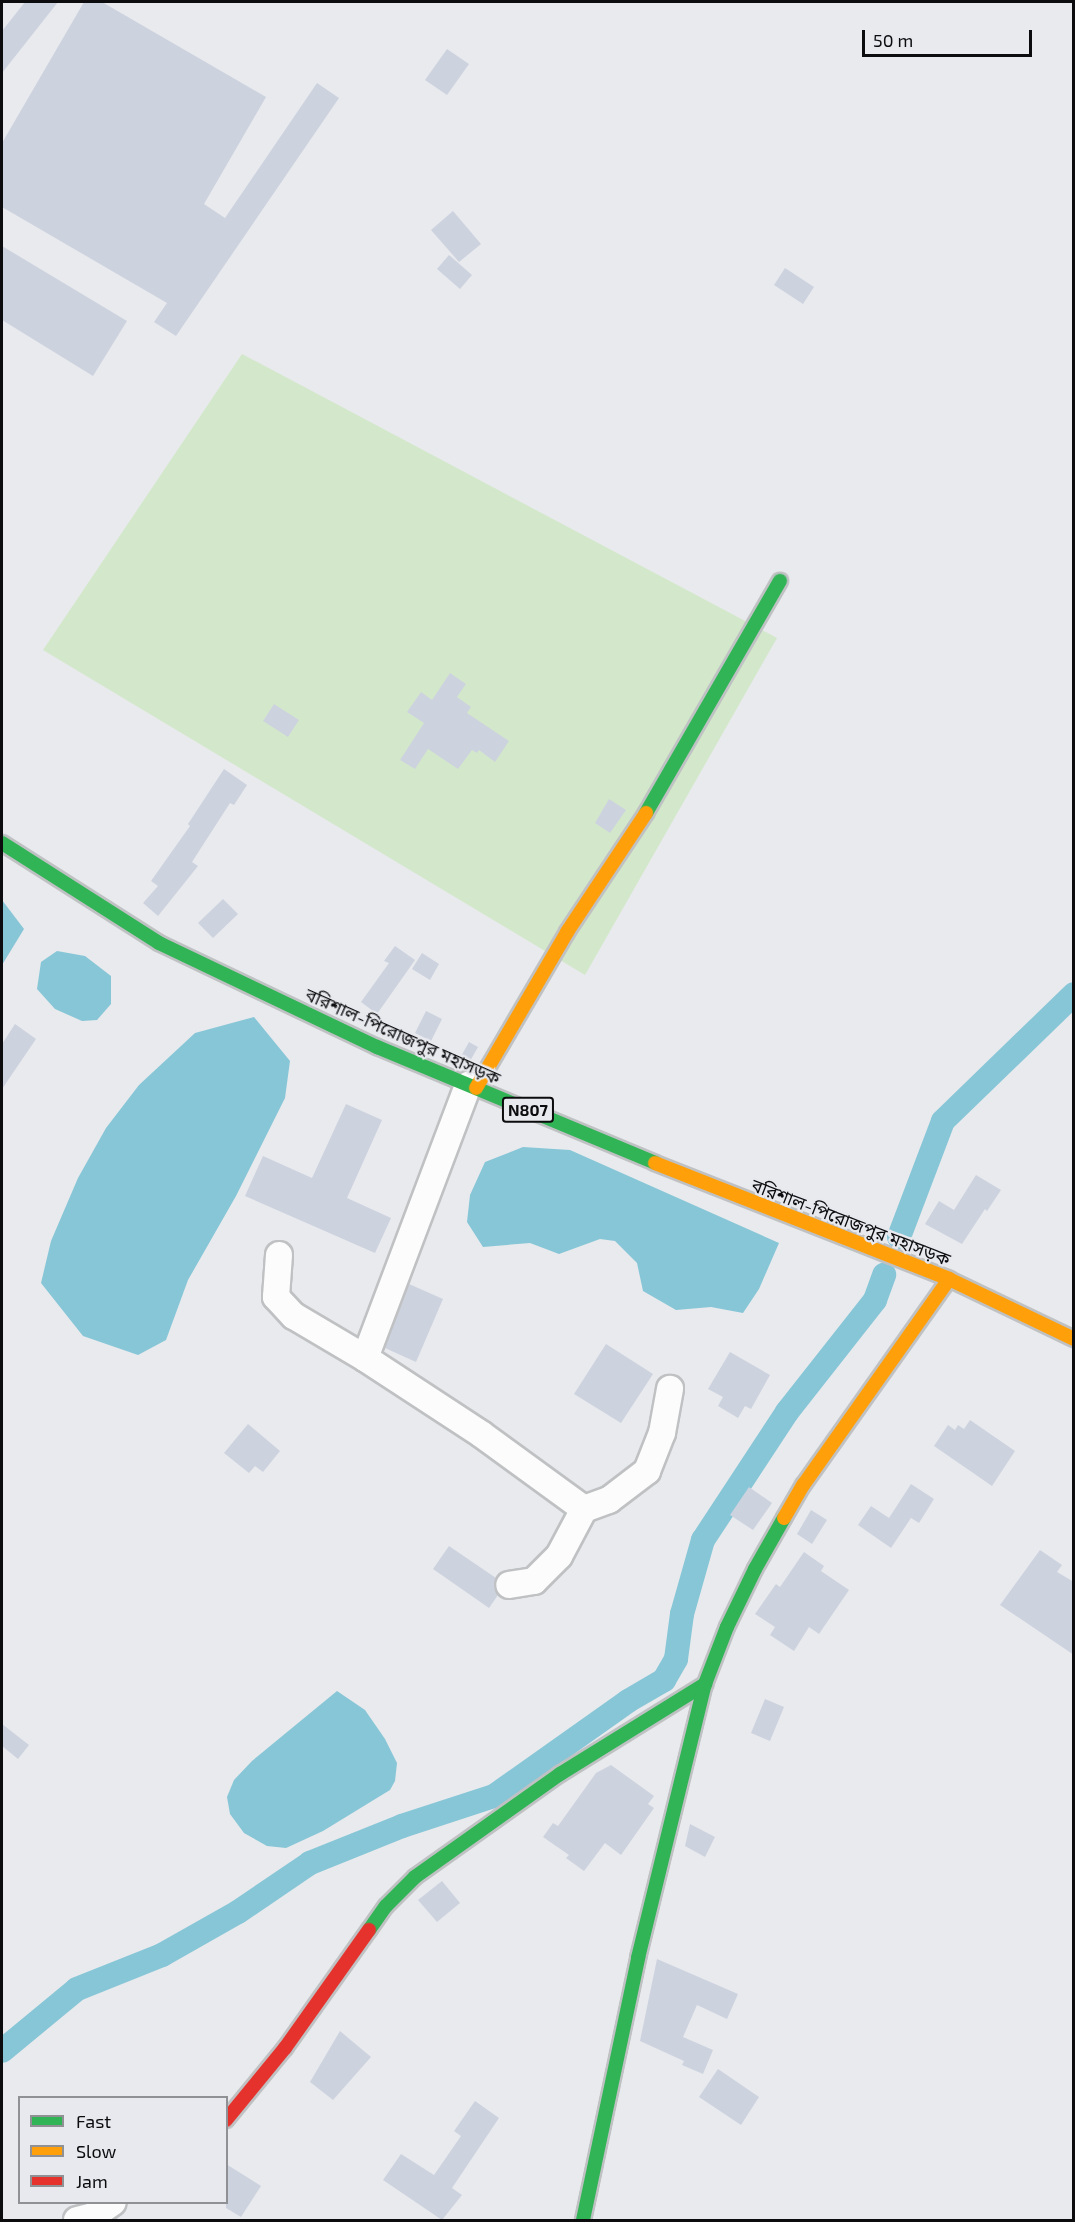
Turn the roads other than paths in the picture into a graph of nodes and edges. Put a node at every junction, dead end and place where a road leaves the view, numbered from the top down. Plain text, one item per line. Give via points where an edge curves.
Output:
1 (780, 581) dead end
2 (2, 843) edge
3 (472, 1087) junction
4 (279, 1255) dead end
5 (949, 1279) junction
6 (1074, 1339) edge
7 (365, 1358) junction
8 (670, 1389) dead end
9 (584, 1509) junction
10 (509, 1585) dead end
11 (705, 1684) junction
12 (228, 2118) edge
13 (110, 2204) edge
14 (77, 2220) edge
15 (583, 2220) edge

1 - 3 main road via 643,818
2 - 3 main road, বরিশাল-পিরোজপুর মহাসড়ক / N807 via 159,943 377,1047
3 - 5 main road, বরিশাল-পিরোজপুর মহাসড়ক / N807 via 740,1199
3 - 7 street
4 - 7 street via 276,1297 294,1316
5 - 6 main road, বরিশাল-পিরোজপুর মহাসড়ক / N807
5 - 11 main road via 804,1484 754,1569
7 - 9 street via 481,1434
8 - 9 street via 662,1433 647,1471 609,1500
9 - 10 street via 559,1556 534,1581
11 - 12 main road via 560,1774 415,1877 386,1905 285,2048
11 - 15 main road via 638,1959
13 - 14 street via 93,2216

